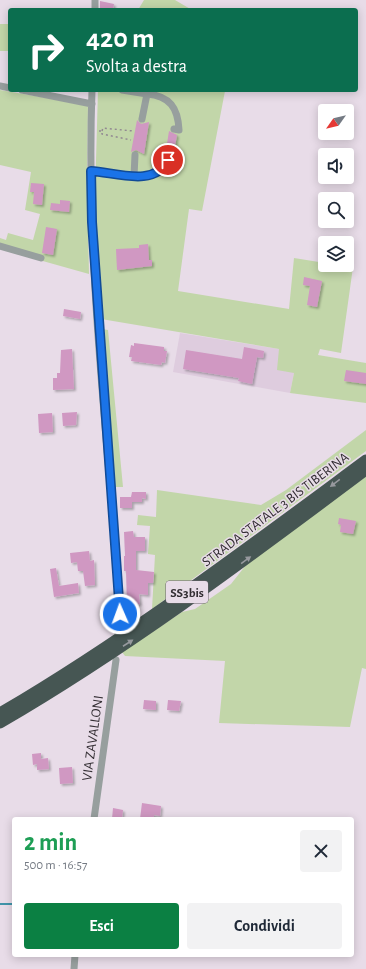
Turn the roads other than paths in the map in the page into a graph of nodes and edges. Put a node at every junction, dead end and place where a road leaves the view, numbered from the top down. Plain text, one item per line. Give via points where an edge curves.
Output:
1 (32, 92) edge
2 (92, 92) edge
3 (134, 92) edge
4 (147, 94) junction
5 (92, 104) junction
6 (142, 119) dead end
7 (174, 129) dead end
8 (169, 154) dead end
9 (135, 155) dead end
10 (91, 171) junction
11 (134, 176) junction
12 (0, 246) edge
13 (42, 258) dead end
14 (366, 460) edge
15 (366, 470) edge
16 (118, 633) dead end
17 (116, 660) dead end
18 (0, 714) edge
19 (0, 723) edge
20 (94, 817) edge
21 (75, 957) edge
22 (74, 969) edge

1 - 5 street
2 - 5 street
3 - 4 street
4 - 6 street
4 - 7 street via 166,99 174,107 180,130
5 - 10 street
8 - 11 street via 165,166 159,171 148,176
9 - 11 street
10 - 11 street
10 - 16 street via 92,222 118,579
12 - 13 street
14 -> 18 highway, STRADA STATALE 3 BIS TIBERINA / SS3bis via 202,582 137,627
19 -> 15 highway, STRADA STATALE 3 BIS TIBERINA / SS3bis via 140,635
17 - 20 street, VIA ZAVALLONI
21 - 22 street

